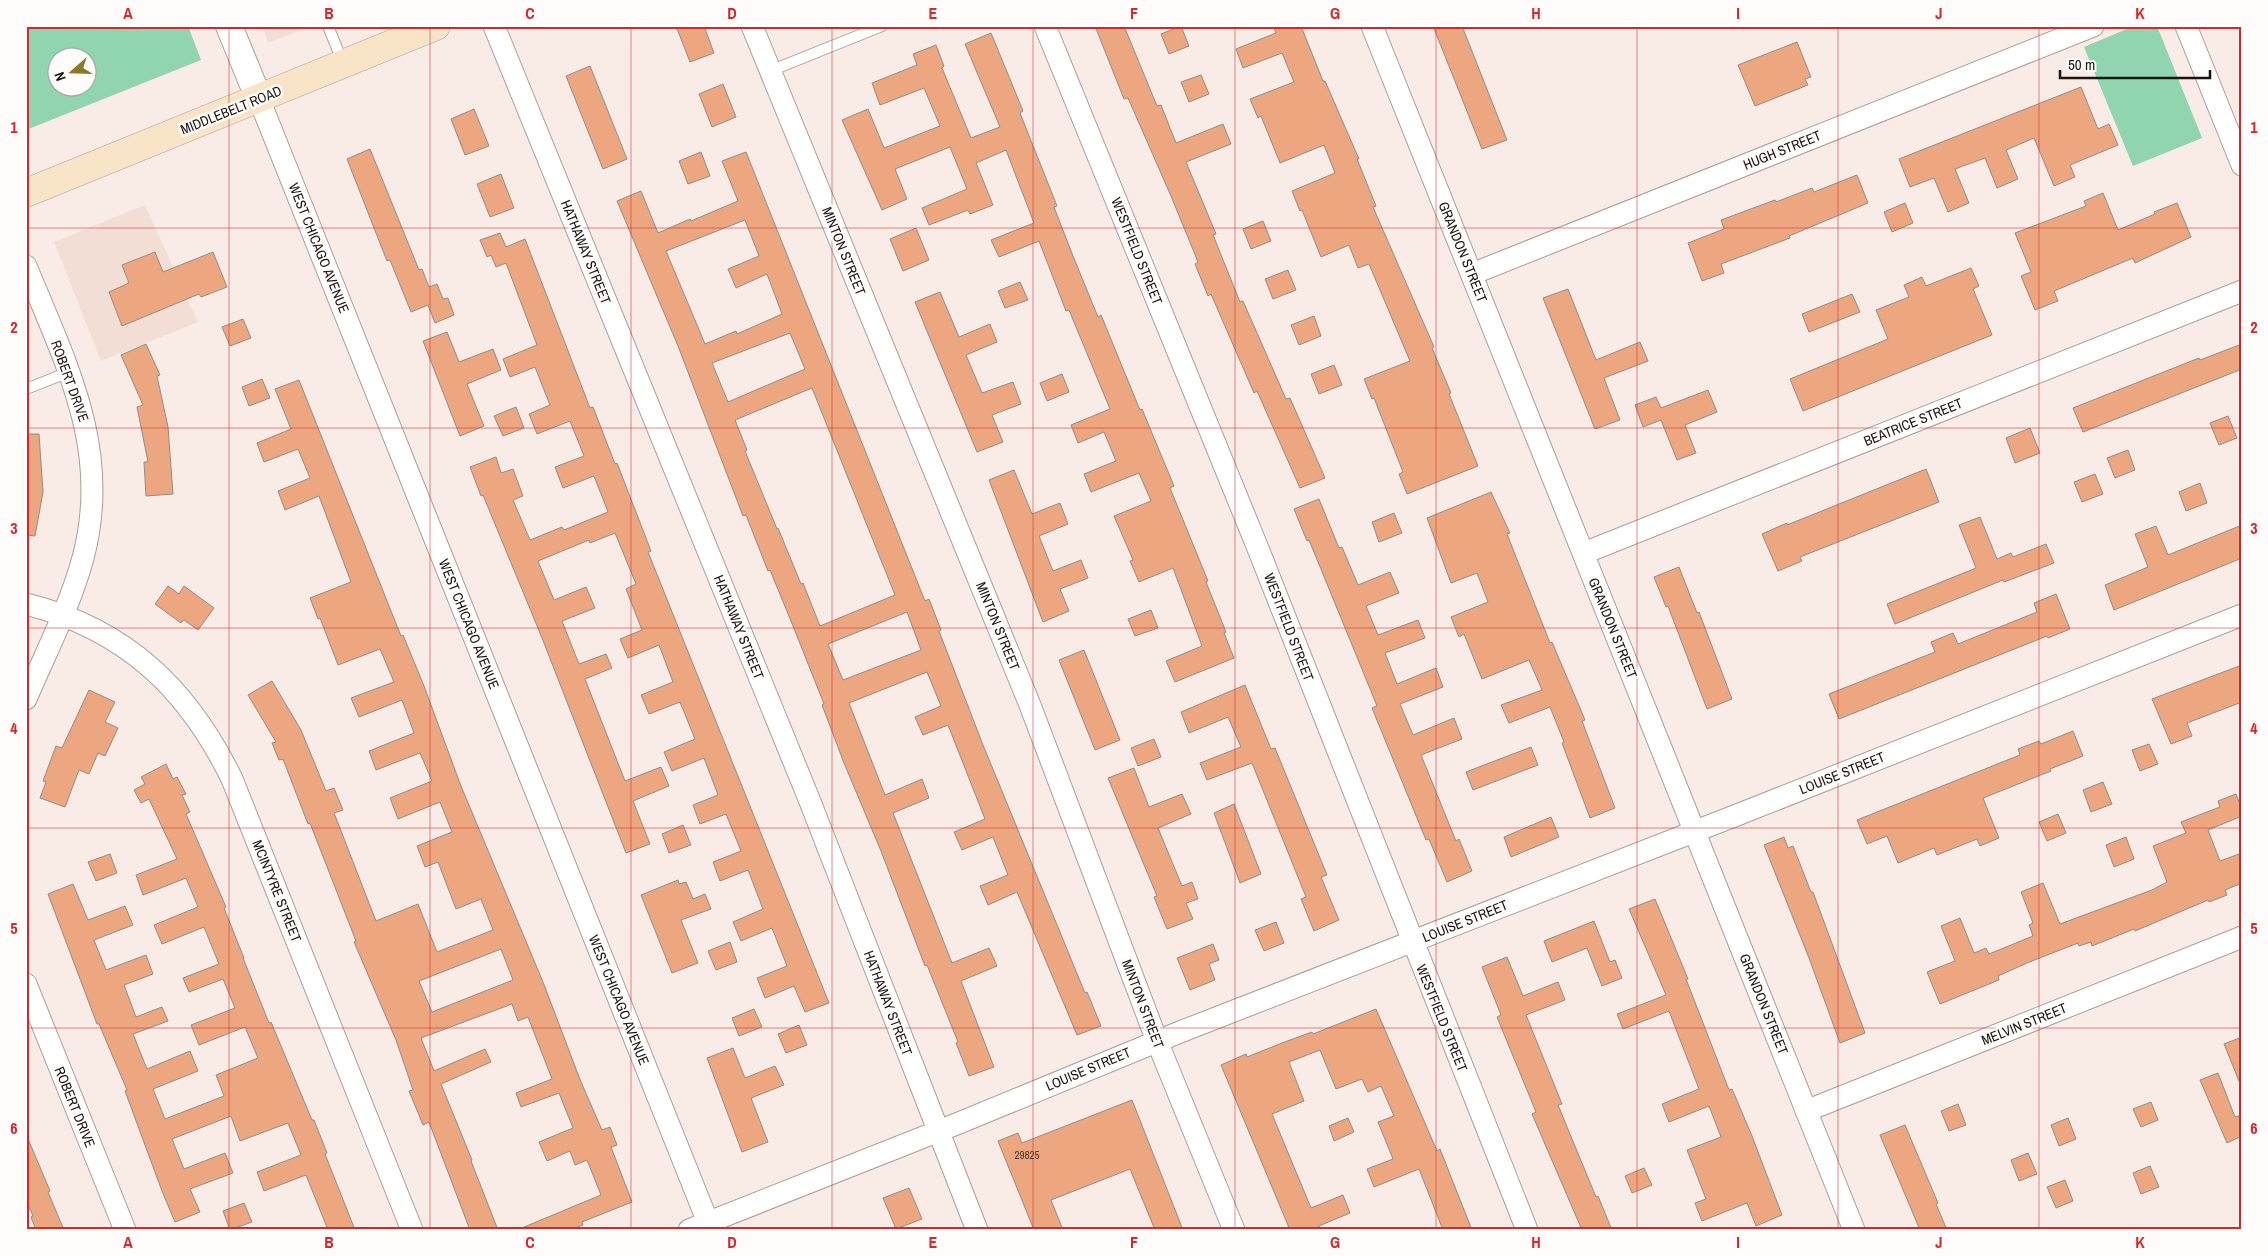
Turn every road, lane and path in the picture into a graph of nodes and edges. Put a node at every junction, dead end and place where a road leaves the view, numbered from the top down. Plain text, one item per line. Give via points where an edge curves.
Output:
1 (328, 26) edge
2 (436, 26) edge
3 (494, 26) edge
4 (752, 26) edge
5 (882, 26) edge
6 (1045, 26) edge
7 (1372, 26) edge
8 (2092, 26) edge
9 (2186, 26) edge
10 (232, 27) edge
11 (343, 64) junction
12 (770, 71) junction
13 (259, 99) junction
14 (2242, 165) edge
15 (26, 193) edge
16 (26, 266) edge
17 (1472, 274) junction
18 (2242, 291) edge
19 (69, 372) junction
20 (26, 389) edge
21 (1584, 553) junction
22 (26, 604) edge
23 (2242, 614) edge
24 (62, 616) junction
25 (26, 698) edge
26 (1694, 831) junction
27 (2242, 937) edge
28 (1412, 942) junction
29 (26, 984) edge
30 (1157, 1041) junction
31 (1806, 1111) junction
32 (938, 1131) junction
33 (703, 1227) edge
34 (125, 1230) edge
35 (412, 1230) edge
36 (977, 1230) edge
37 (1234, 1230) edge
38 (1527, 1230) edge
39 (1854, 1230) edge

1 - 11 lane
2 - 11 main road, MIDDLEBELT ROAD
3 - 32 street, HATHAWAY STREET via 809,799
4 - 12 street, MINTON STREET
5 - 12 lane
6 - 28 street, WESTFIELD STREET via 1259,551
7 - 17 street, GRANDON STREET
8 - 17 street, HUGH STREET
9 - 14 street
10 - 13 street, WEST CHICAGO AVENUE
11 - 13 main road, MIDDLEBELT ROAD
12 - 30 street, MINTON STREET via 1030,705
13 - 15 main road, MIDDLEBELT ROAD
13 - 33 street, WEST CHICAGO AVENUE
16 - 19 street, ROBERT DRIVE
17 - 21 street, GRANDON STREET
18 - 21 street, BEATRICE STREET
19 - 20 lane
19 - 24 street, ROBERT DRIVE via 87,429 93,493 83,558
21 - 26 street, GRANDON STREET
22 - 24 street, MCINTYRE STREET
23 - 26 street, LOUISE STREET
24 - 25 street, ROBERT DRIVE
24 - 35 street, MCINTYRE STREET via 102,633 150,666 185,702 218,749
26 - 28 street, LOUISE STREET
26 - 31 street, GRANDON STREET
27 - 31 street, MELVIN STREET
28 - 30 street, LOUISE STREET
28 - 38 street, WESTFIELD STREET
29 - 34 street, ROBERT DRIVE
30 - 32 street, LOUISE STREET
30 - 37 street, MINTON STREET
31 - 39 street, GRANDON STREET
32 - 33 street, LOUISE STREET
32 - 36 street, HATHAWAY STREET

